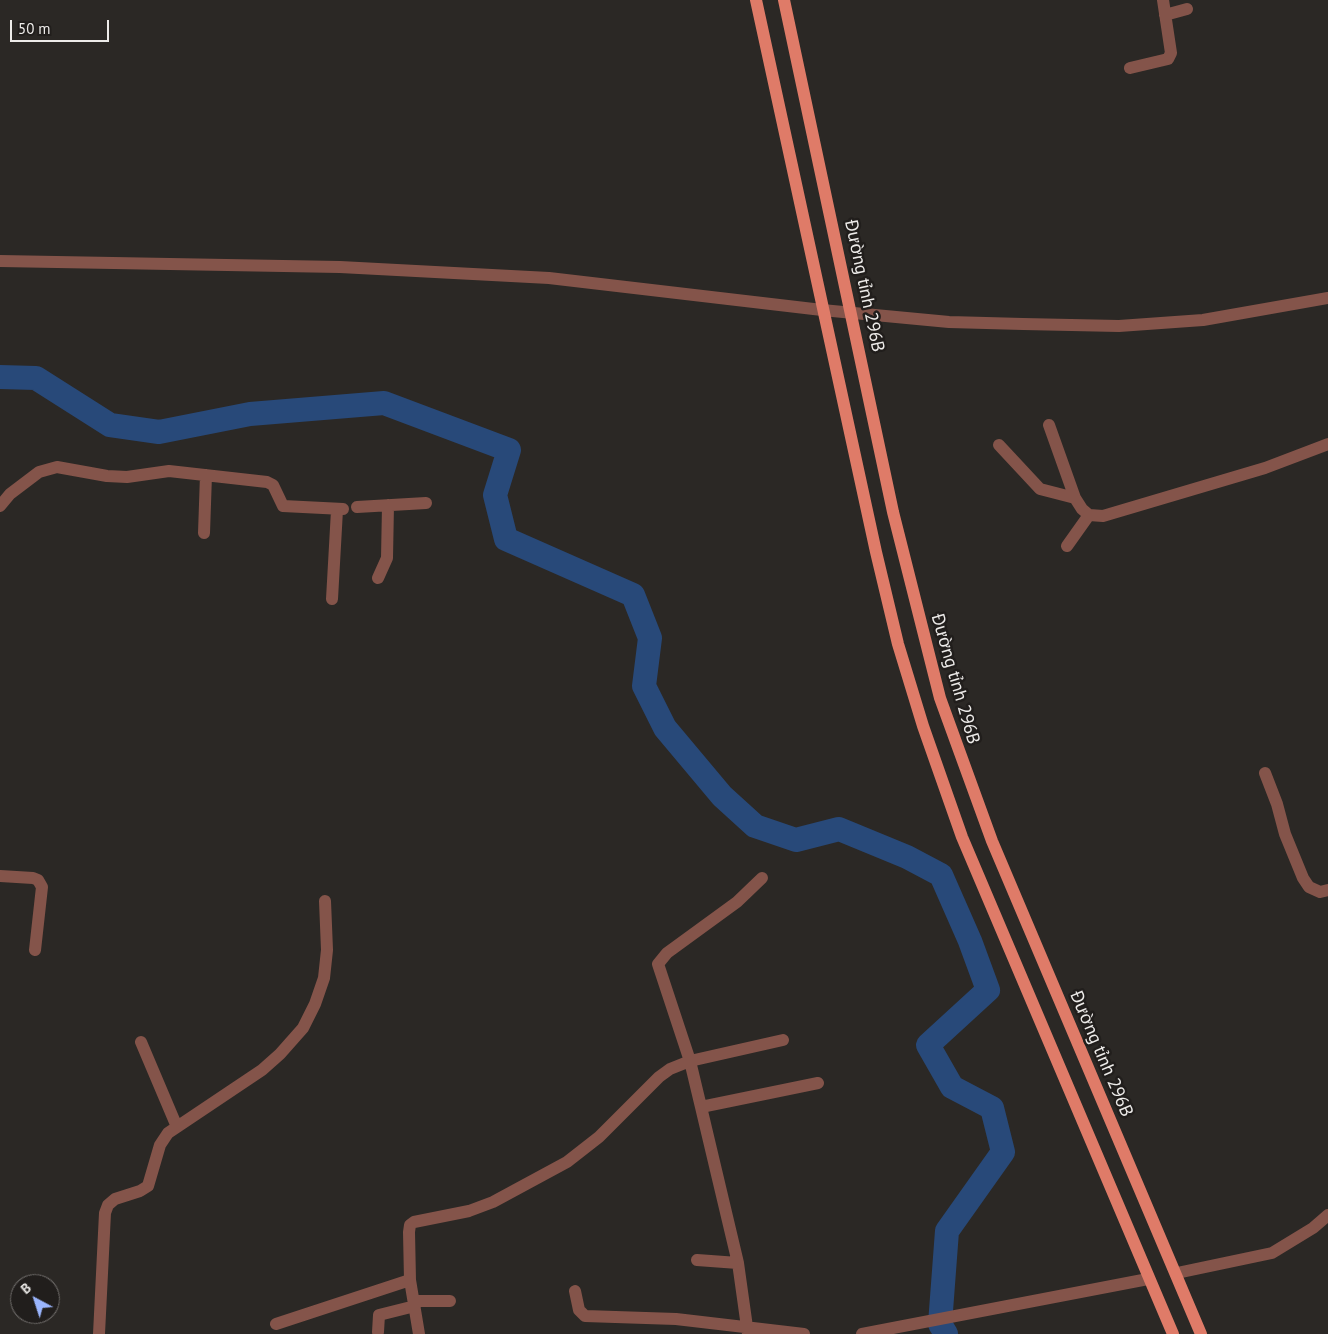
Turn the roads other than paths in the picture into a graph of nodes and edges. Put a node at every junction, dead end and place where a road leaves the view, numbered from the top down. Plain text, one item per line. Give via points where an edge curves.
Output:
1 (756, 0) edge
2 (784, 0) edge
3 (1163, 0) edge
4 (1187, 9) dead end
5 (1165, 15) junction
6 (1130, 68) dead end
7 (0, 261) edge
8 (1328, 298) edge
9 (822, 310) junction
10 (852, 312) junction
11 (1049, 425) dead end
12 (1328, 444) edge
13 (999, 445) dead end
14 (206, 475) junction
15 (1075, 498) junction
16 (426, 503) dead end
17 (388, 505) junction
18 (0, 506) edge
19 (357, 507) dead end
20 (1090, 515) junction
21 (204, 533) dead end
22 (1066, 546) dead end
23 (378, 578) dead end
24 (332, 599) dead end
25 (1265, 773) dead end
26 (0, 876) edge
27 (762, 878) dead end
28 (1328, 890) edge
29 (326, 901) dead end
30 (36, 950) dead end
31 (783, 1040) dead end
32 (141, 1042) dead end
33 (690, 1061) junction
34 (818, 1083) dead end
35 (701, 1107) junction
36 (176, 1127) junction
37 (1328, 1215) edge
38 (697, 1260) dead end
39 (738, 1263) junction
40 (1177, 1274) junction
41 (1148, 1279) junction
42 (410, 1280) junction
43 (576, 1291) dead end
44 (450, 1301) dead end
45 (415, 1304) junction
46 (276, 1324) dead end
47 (748, 1331) edge
48 (378, 1332) dead end
49 (99, 1334) edge
50 (419, 1334) edge
51 (804, 1334) edge
52 (862, 1334) edge
53 (1173, 1334) edge
54 (1201, 1334) edge

1 - 9 main road
2 - 10 main road, Đường tỉnh 296B
3 - 5 street
4 - 5 street
5 - 6 street via 1168,59
7 - 9 street via 340,267 549,278
8 - 10 street via 1203,320 1119,326 949,322
9 - 10 street
9 - 41 main road via 887,599 922,726 962,837
10 - 40 main road, Đường tỉnh 296B via 910,583 930,664 956,746 996,850
11 - 15 street
12 - 20 street via 1265,468 1103,516
13 - 15 street via 1040,489
14 - 18 street via 169,471 107,476 74,469 48,468 10,494
14 - 21 street
14 - 24 street via 267,482 273,485 280,502 288,507 340,510
15 - 20 street
16 - 17 street
17 - 19 street
17 - 23 street via 387,558
20 - 22 street
25 - 28 street via 1304,878 1309,887 1320,892
26 - 30 street via 33,878 42,886
27 - 33 street via 737,902 667,953 658,964
29 - 36 street via 324,978 303,1028 262,1070
31 - 33 street
32 - 36 street
33 - 35 street
33 - 42 street via 659,1076 599,1137 540,1178 469,1211 414,1222 409,1232
34 - 35 street
35 - 39 street
36 - 49 street via 160,1145 148,1186 115,1199 105,1213
37 - 40 street via 1272,1253
38 - 39 street
39 - 47 street
40 - 54 main road, Đường tỉnh 296B
41 - 52 street
41 - 53 main road
42 - 45 street
42 - 46 street
43 - 47 street via 579,1310 586,1316 676,1319
44 - 45 street
45 - 48 street via 379,1315
45 - 50 street
47 - 51 street

